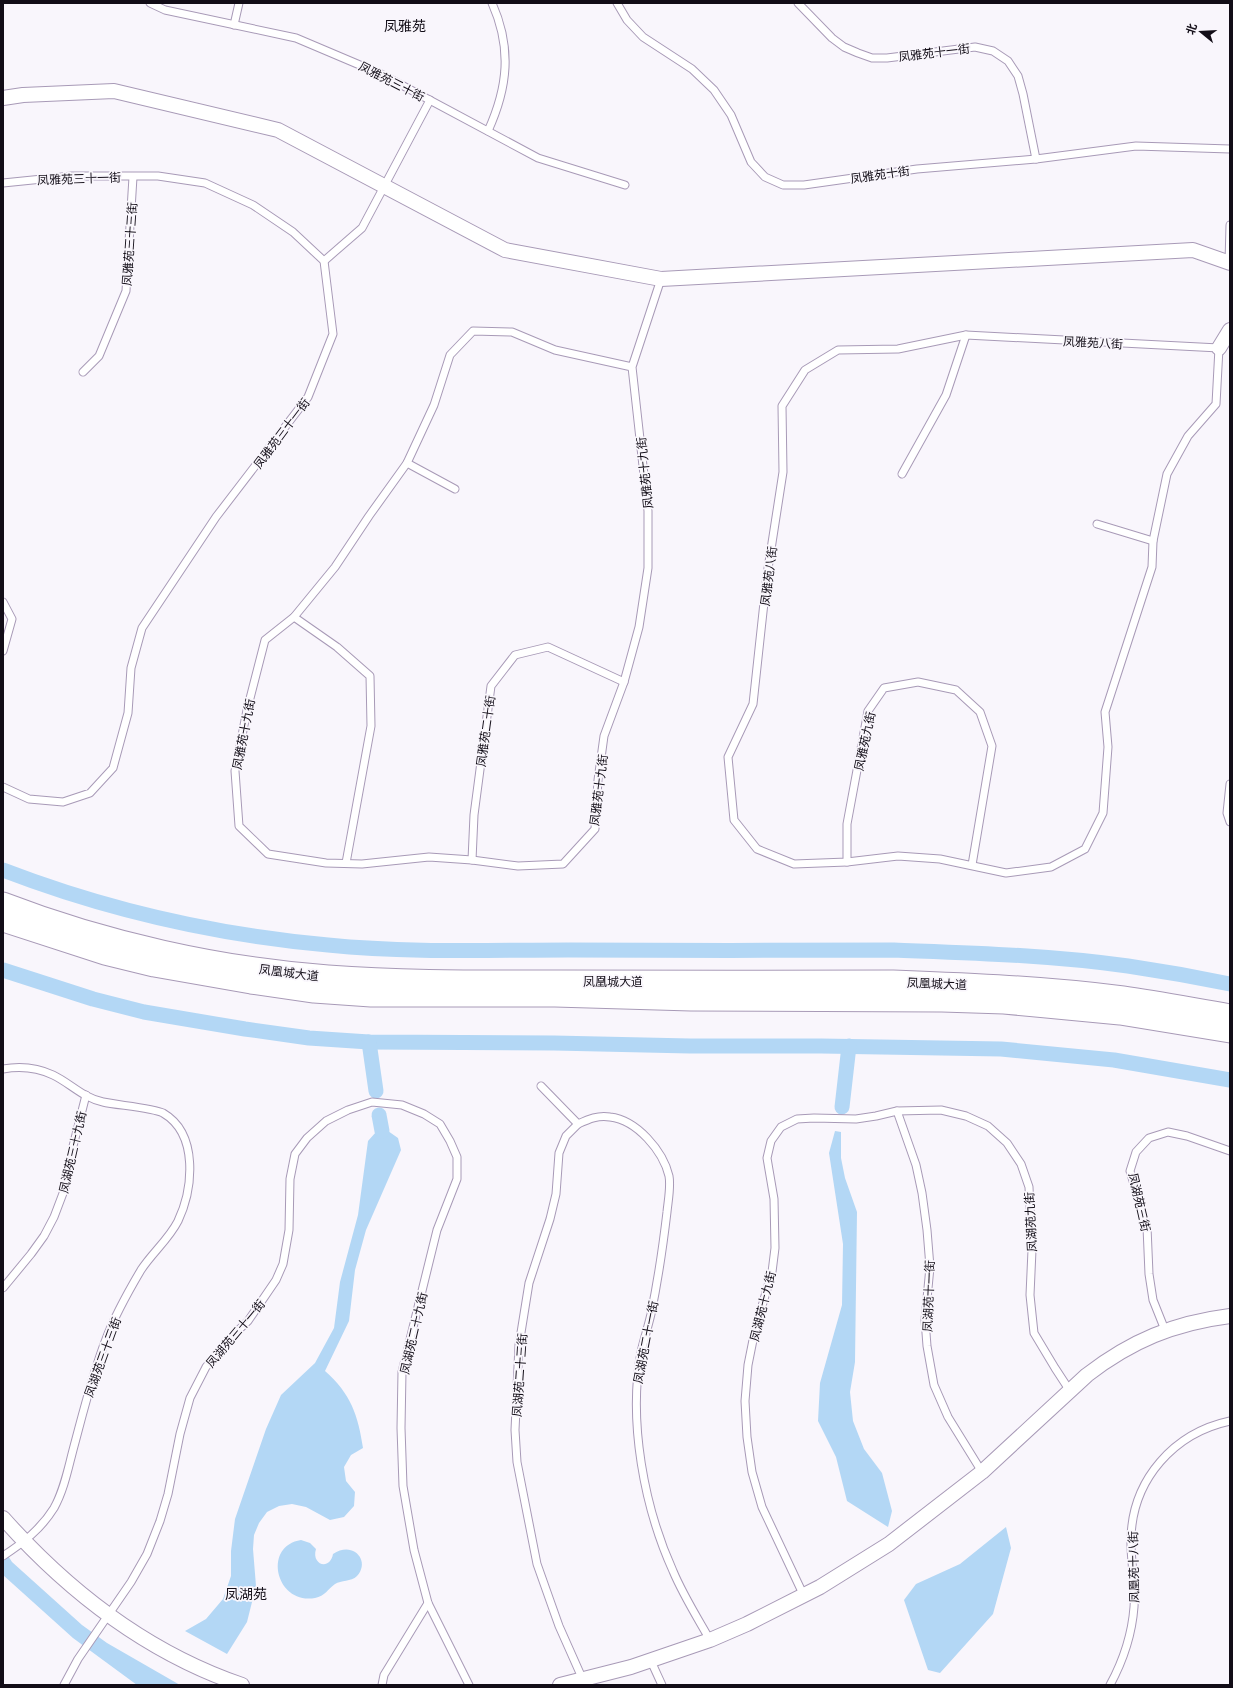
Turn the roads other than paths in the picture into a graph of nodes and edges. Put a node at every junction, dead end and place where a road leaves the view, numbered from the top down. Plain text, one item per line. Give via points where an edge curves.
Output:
1 (150, 3) edge
2 (239, 3) edge
3 (492, 3) edge
4 (617, 3) edge
5 (798, 3) edge
6 (234, 25) junction
7 (3, 96) edge
8 (430, 100) junction
9 (488, 131) junction
10 (1230, 149) edge
11 (1036, 159) junction
12 (133, 176) junction
13 (3, 182) edge
14 (625, 185) dead end
15 (385, 186) junction
16 (1230, 224) edge
17 (324, 261) junction
18 (1230, 263) edge
19 (661, 279) junction
20 (1230, 330) edge
21 (966, 335) junction
22 (1219, 348) junction
23 (632, 367) junction
24 (83, 372) dead end
25 (407, 463) junction
26 (902, 474) dead end
27 (455, 488) dead end
28 (1097, 524) dead end
29 (1153, 541) junction
30 (3, 602) edge
31 (294, 617) junction
32 (3, 651) edge
33 (624, 682) junction
34 (1230, 784) edge
35 (3, 787) edge
36 (1230, 822) edge
37 (472, 860) junction
38 (847, 862) junction
39 (346, 863) junction
40 (972, 865) junction
41 (3, 903) edge
42 (3, 921) edge
43 (1230, 1015) edge
44 (1230, 1032) edge
45 (3, 1069) edge
46 (541, 1086) dead end
47 (86, 1095) junction
48 (372, 1102) joint
49 (897, 1111) junction
50 (162, 1113) joint
51 (578, 1124) junction
52 (1230, 1151) edge
53 (3, 1288) edge
54 (1230, 1316) edge
55 (1165, 1330) junction
56 (1070, 1391) junction
57 (1230, 1421) edge
58 (982, 1472) junction
59 (3, 1518) edge
60 (24, 1542) junction
61 (3, 1556) edge
62 (804, 1596) junction
63 (428, 1603) junction
64 (108, 1614) junction
65 (710, 1640) junction
66 (651, 1661) junction
67 (583, 1680) junction
68 (64, 1685) edge
69 (242, 1685) edge
70 (382, 1685) edge
71 (469, 1685) edge
72 (560, 1685) edge
73 (662, 1685) edge
74 (1110, 1685) edge

1 - 6 lane, 凤雅苑三十街 via 165,10
2 - 6 lane
3 - 9 lane via 503,34 506,54 502,94
4 - 11 lane, 凤雅苑十街 via 627,20 643,36 692,69 714,90 731,115 751,162 765,176 784,185 804,185 917,169
5 - 11 lane, 凤雅苑十一街 via 838,42 858,54 872,58 975,47 993,51 1008,61 1018,76
6 - 8 lane, 凤雅苑三十街 via 296,38 381,74
7 - 15 street via 114,91 278,130
8 - 9 lane, 凤雅苑三十街
8 - 15 lane
9 - 14 lane, 凤雅苑三十街 via 538,158
10 - 11 lane, 凤雅苑十街 via 1136,146
12 - 13 lane, 凤雅苑三十一街 via 72,176
12 - 17 lane, 凤雅苑三十一街 via 158,176 205,183 253,205 293,232
12 - 24 lane, 凤雅苑三十三街 via 126,291 99,356
15 - 17 lane via 362,228
15 - 19 street via 505,250
16 - 18 lane
17 - 35 lane, 凤雅苑三十一街 via 333,334 308,397 216,517 142,628 131,668 128,713 113,768 90,794 63,802 29,799
18 - 19 street via 1193,250
19 - 23 lane
20 - 22 street
21 - 22 lane, 凤雅苑八街
21 - 26 lane via 946,395
21 - 38 lane, 凤雅苑八街 via 898,348 838,350 805,370 782,406 783,472 767,575 753,704 728,757 734,820 758,849 794,864
22 - 29 lane via 1216,404 1188,436 1167,474
23 - 25 lane, 凤雅苑十九街 via 555,350 512,332 473,331 450,355 434,405
23 - 33 lane, 凤雅苑十九街 via 648,511 648,568 639,627
25 - 27 lane
25 - 31 lane, 凤雅苑十九街 via 335,567
28 - 29 lane
29 - 40 lane via 1152,567 1105,712 1108,747 1103,813 1085,849 1051,867 1006,873
30 - 32 lane via 12,619
31 - 39 lane via 337,647 370,676 371,726
31 - 39 lane, 凤雅苑十九街 via 265,640 246,710 235,771 239,826 268,854 326,863
33 - 37 lane, 凤雅苑十九街 via 604,736 595,830 563,864 518,866
33 - 37 lane, 凤雅苑二十街 via 548,647 515,654 491,686 475,807
34 - 36 lane via 1227,813
37 - 39 lane, 凤雅苑十九街 via 430,857 362,864
38 - 40 lane via 898,856
38 - 40 lane, 凤雅苑九街 via 848,824 868,711 884,688 918,682 956,690 980,712 992,746
41 - 43 main road, 凤凰城大道 via 67,926 135,944 242,965 327,976 442,981 893,981 1070,991
42 - 44 main road, 凤凰城大道 via 105,954 154,966 314,992 386,996 927,1000 1004,1003 1120,1014
45 - 47 lane, 凤湖苑三十九街 via 36,1068
46 - 51 lane
47 - 50 lane, 凤湖苑三十九街 via 97,1101
47 - 53 lane, 凤湖苑三十九街 via 65,1188 54,1217 44,1236
48 - 63 lane, 凤湖苑二十九街 via 402,1105 440,1124 457,1158 457,1179 437,1230 402,1372 403,1486 414,1550
48 - 64 lane, 凤湖苑三十一街 via 326,1121 307,1138 295,1154 290,1179 289,1230 283,1264 265,1298 248,1321 227,1341 206,1367 190,1398 160,1522 147,1554
49 - 56 lane, 凤湖苑九街 via 941,1110 966,1116 993,1130 1007,1143 1021,1164 1029,1187 1032,1250 1030,1295 1034,1333
49 - 58 lane, 凤湖苑十一街 via 916,1165 927,1230 930,1267 925,1320 934,1385 948,1417
49 - 62 lane, 凤湖苑十九街 via 856,1119 797,1119 781,1127 771,1141 766,1158 774,1199 775,1248 772,1272 748,1365 747,1437 752,1472 762,1507
50 - 60 lane, 凤湖苑三十三街 via 179,1127 187,1148 190,1173 187,1198 177,1222 142,1268 120,1306 94,1371 63,1487 54,1508 41,1526
51 - 65 lane, 凤湖苑二十一街 via 594,1117 611,1117 627,1123 652,1142 661,1154 669,1177 664,1235 651,1314 641,1352 636,1394 638,1430 650,1505 660,1539 673,1571
51 - 67 lane, 凤湖苑二十三街 via 566,1136 559,1153 556,1194 529,1283 519,1345 515,1430 516,1462 537,1564 559,1626
52 - 55 lane, 凤湖苑三街 via 1168,1132 1149,1138 1136,1152 1130,1171 1147,1228 1153,1300
54 - 55 street via 1187,1323
55 - 56 street via 1137,1342 1105,1361
56 - 58 street
57 - 74 lane, 凤凰苑十八街 via 1214,1424 1187,1438 1164,1457 1146,1481 1134,1508 1131,1537 1134,1607 1128,1640 1118,1671
58 - 62 street via 889,1544
59 - 60 street
60 - 61 lane, 凤湖苑三十三街
60 - 64 street via 64,1580
62 - 65 street
63 - 70 lane via 384,1675
63 - 71 lane, 凤湖苑二十九街
64 - 68 lane, 凤湖苑三十一街
64 - 69 street via 198,1668
65 - 66 street
66 - 67 street
66 - 73 lane
67 - 72 street

